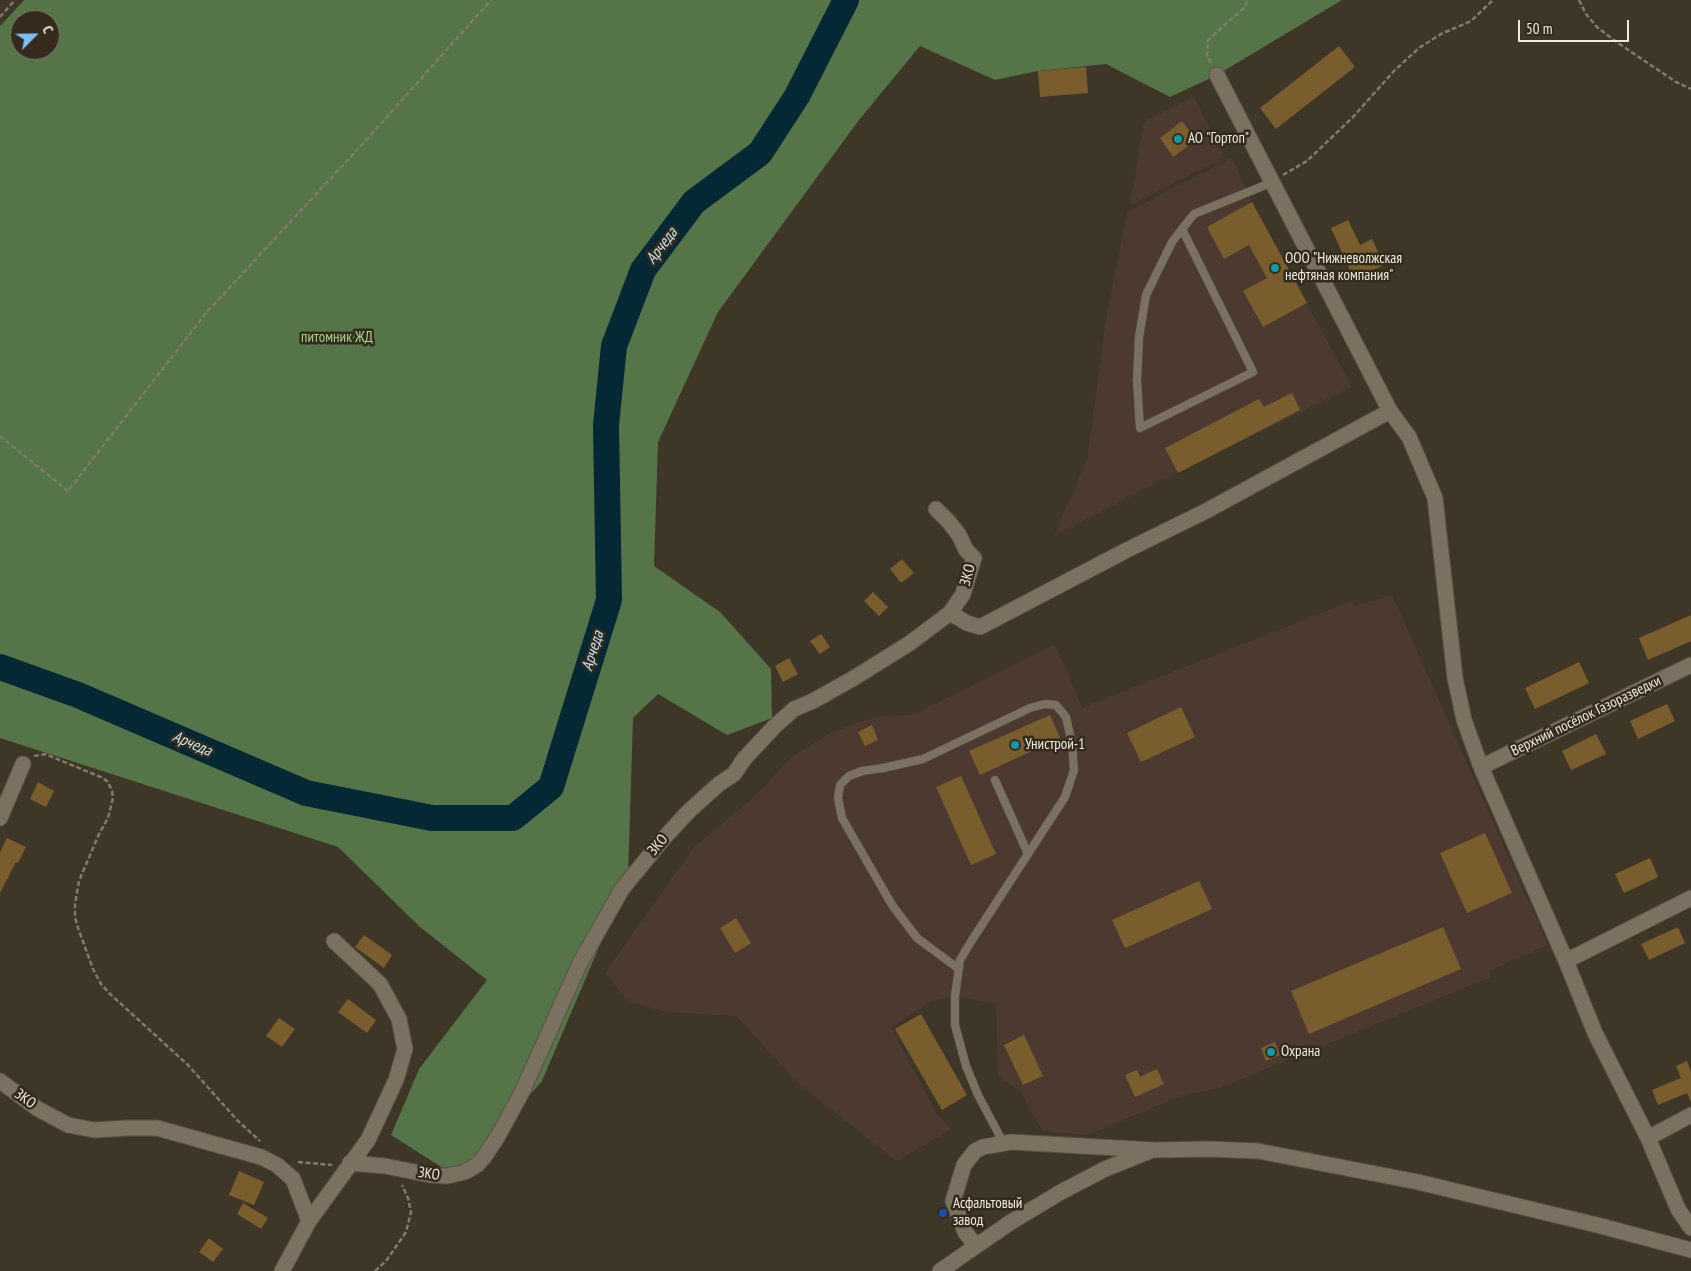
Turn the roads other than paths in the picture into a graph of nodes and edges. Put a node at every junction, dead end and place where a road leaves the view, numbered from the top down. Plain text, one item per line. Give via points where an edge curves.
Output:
1 (1217, 75) road end
2 (1273, 182) junction
3 (1182, 229) junction
4 (1390, 411) junction
5 (936, 509) dead end
6 (950, 613) junction
7 (1691, 665) edge
8 (23, 764) road end
9 (1481, 767) junction
10 (995, 780) dead end
11 (0, 818) edge
12 (1028, 854) junction
13 (1691, 898) edge
14 (334, 941) dead end
15 (1566, 961) junction
16 (959, 968) junction
17 (0, 1080) edge
18 (1691, 1115) edge
19 (1648, 1138) junction
20 (1004, 1144) junction
21 (1154, 1150) junction
22 (350, 1163) junction
23 (309, 1221) junction
24 (1691, 1228) edge
25 (976, 1246) junction
26 (1691, 1250) edge
27 (282, 1271) edge
28 (940, 1271) edge

1 - 2 street
2 - 3 lane via 1194,214
2 - 4 street
3 - 3 lane via 1253,372 1140,428 1137,372 1146,295 1172,242
4 - 6 street via 1206,511 980,627
4 - 9 street via 1409,437 1436,498 1455,678 1464,720
5 - 6 street, ЗКО via 974,558 963,594
6 - 22 street, ЗКО via 854,678 794,709 744,759 734,774 688,811 663,839 622,889 580,963 522,1092 498,1136 477,1165 447,1176
7 - 9 street, Верхний посёлок Газоразведки
8 - 11 street
9 - 15 street
10 - 12 lane
12 - 16 lane via 972,940
12 - 16 lane via 1065,797 1074,770 1066,717 1056,705 1030,708 923,759 862,771 849,776 840,785 838,798 842,818 892,905 917,938
13 - 15 street
14 - 22 street via 380,984 399,1019 405,1049 396,1080 368,1140
15 - 19 street via 1595,1033
16 - 20 lane via 955,1025 966,1066
17 - 23 street, ЗКО via 38,1109 68,1125 94,1130 157,1128 261,1157 293,1179
18 - 19 street
19 - 24 street via 1678,1209
20 - 21 street
20 - 25 street via 974,1151 964,1165 953,1201 966,1232
21 - 25 street via 1105,1168
21 - 26 street via 1258,1151 1418,1182
22 - 23 street
23 - 27 street
25 - 28 street

